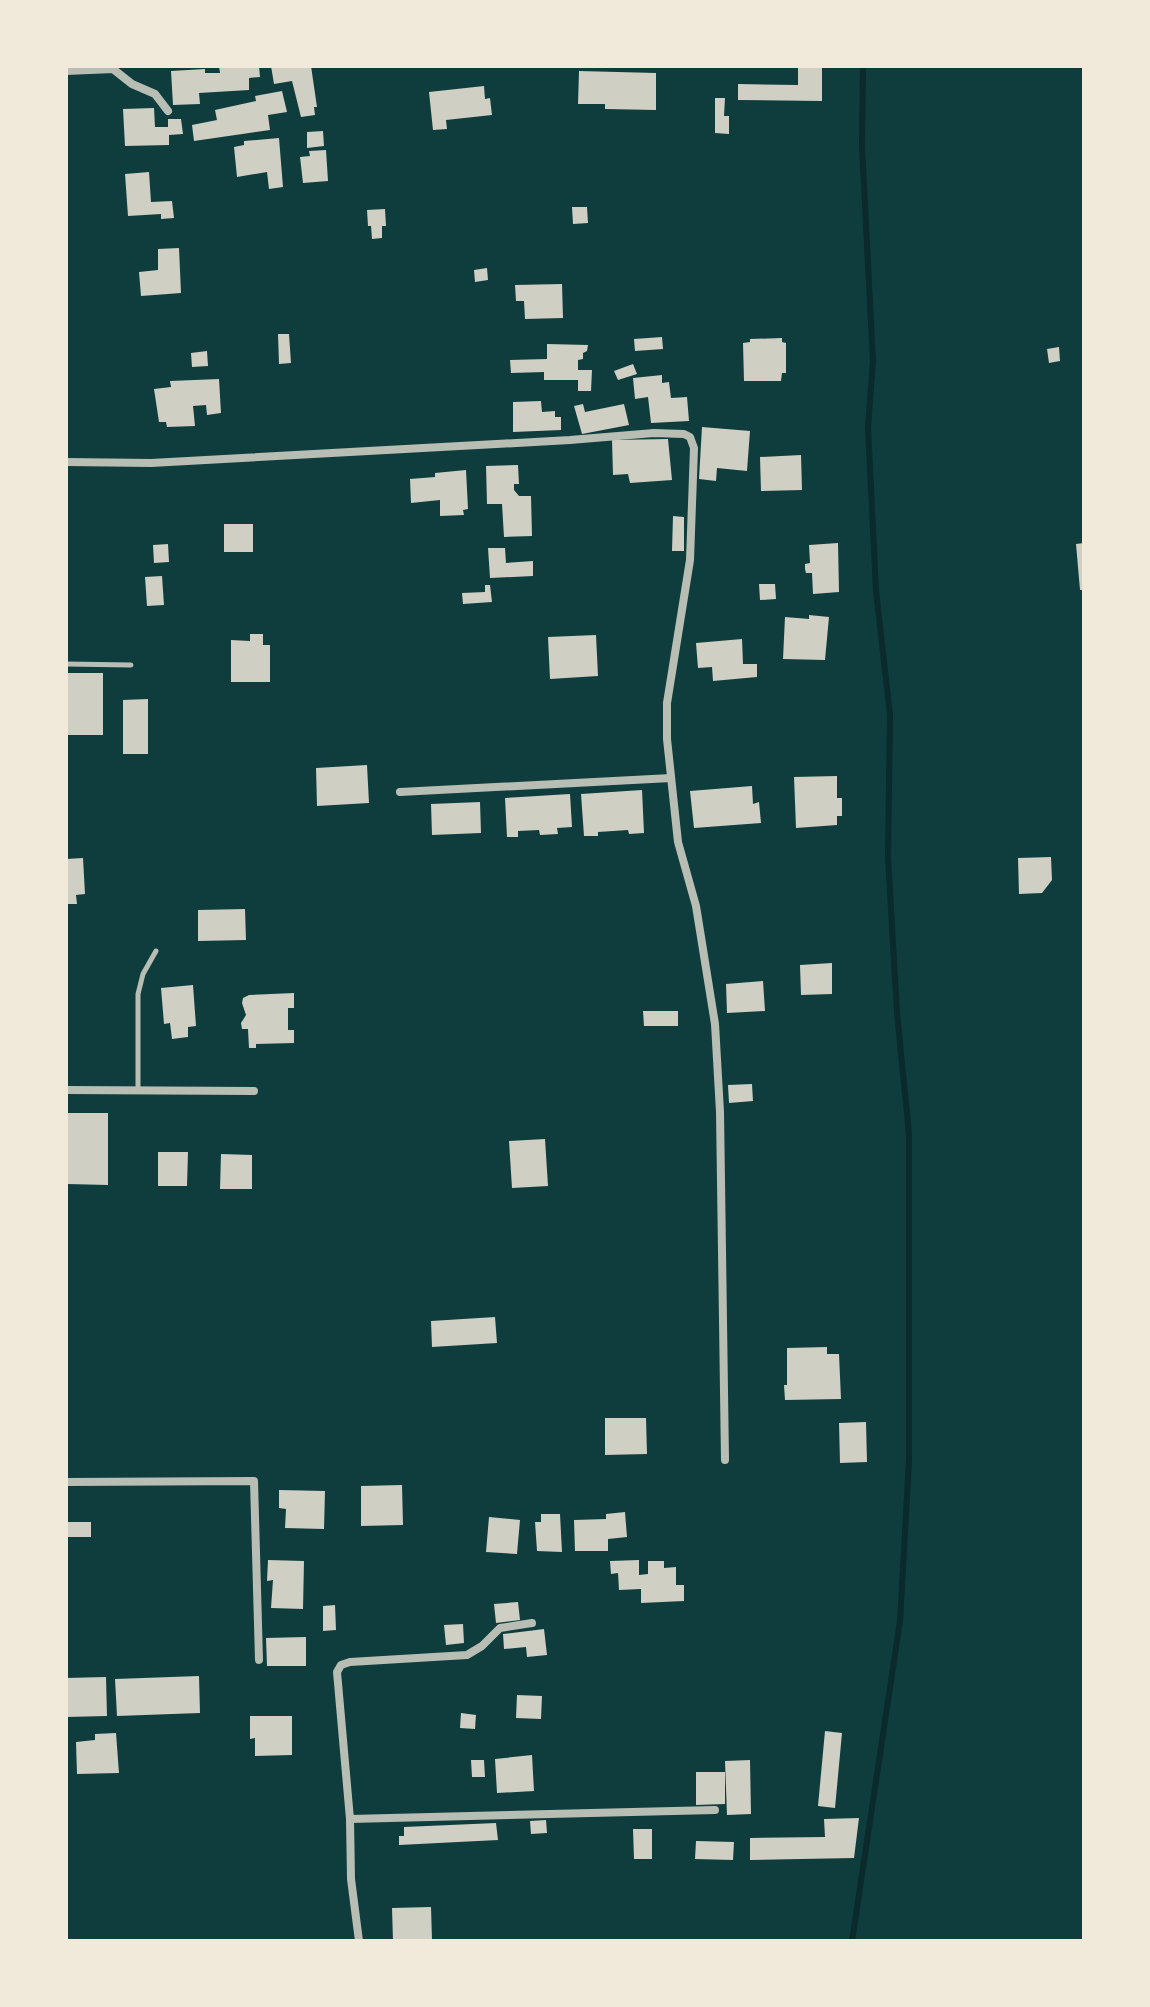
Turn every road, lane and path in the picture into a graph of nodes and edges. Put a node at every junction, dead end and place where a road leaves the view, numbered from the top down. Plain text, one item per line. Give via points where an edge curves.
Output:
1 (66, 71) edge
2 (168, 111) dead end
3 (66, 462) edge
4 (66, 664) edge
5 (131, 665) dead end
6 (671, 778) junction
7 (400, 792) dead end
8 (156, 951) dead end
9 (66, 1090) edge
10 (138, 1091) junction
11 (254, 1091) dead end
12 (725, 1460) dead end
13 (66, 1482) edge
14 (532, 1623) dead end
15 (259, 1660) dead end
16 (715, 1810) dead end
17 (350, 1819) junction
18 (359, 1941) edge

1 - 2 street via 113,69 155,94
3 - 6 street via 151,463 654,433 690,437 690,560 667,703
4 - 5 lane
6 - 7 street
6 - 12 street via 678,842 696,906 715,1024
8 - 10 lane via 138,994
9 - 10 street
10 - 11 street
13 - 15 street via 254,1481
14 - 17 street via 500,1628 467,1655 341,1665 337,1672
16 - 17 street
17 - 18 street

